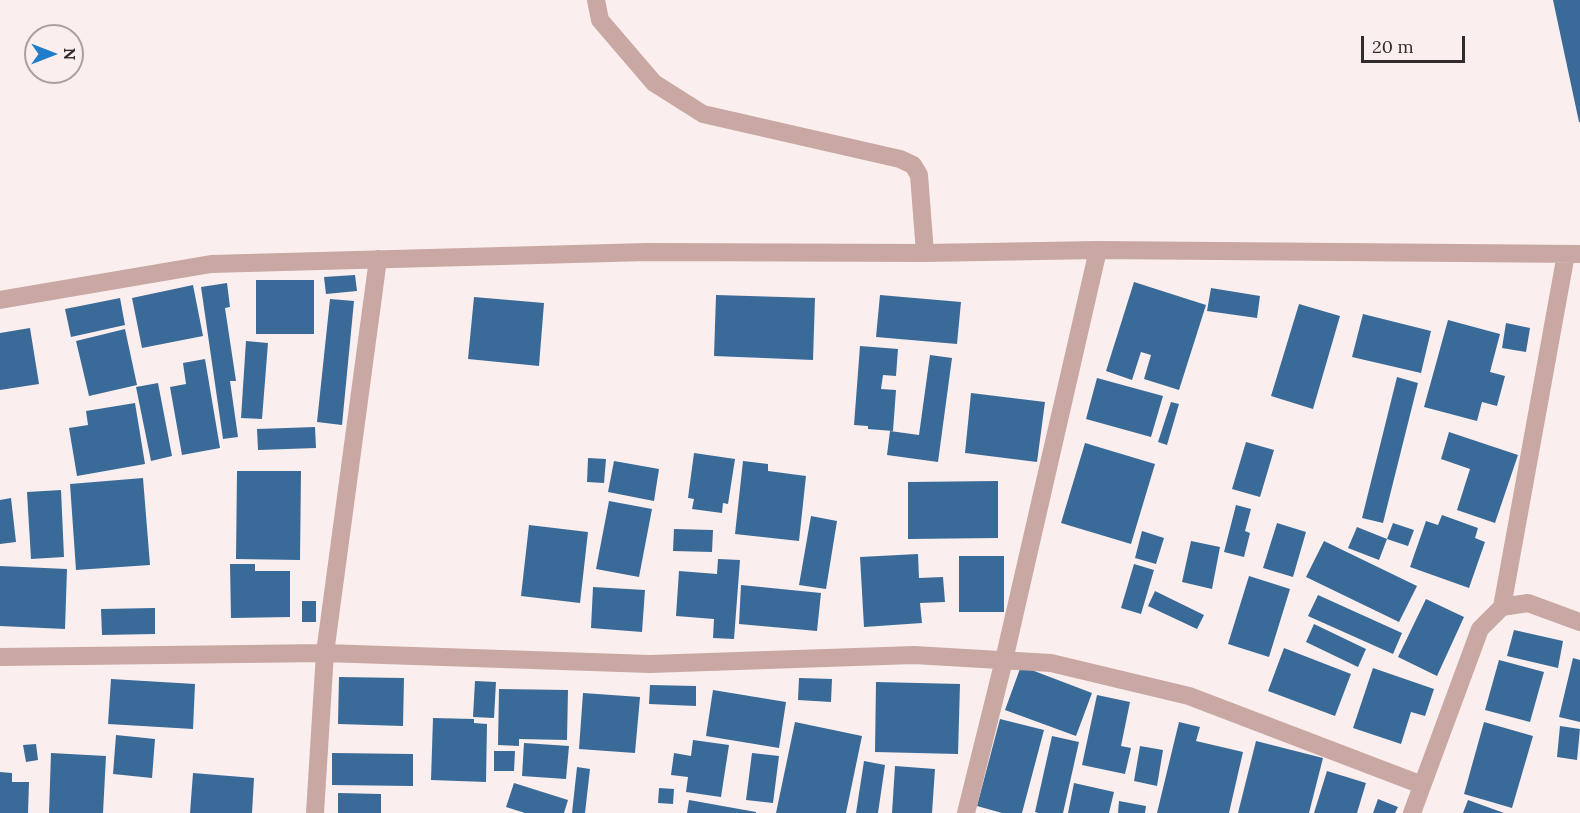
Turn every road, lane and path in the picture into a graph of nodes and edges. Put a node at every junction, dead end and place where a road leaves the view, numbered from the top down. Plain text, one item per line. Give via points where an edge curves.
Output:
1 (596, 0) edge
2 (1098, 250) junction
3 (925, 252) junction
4 (1573, 254) edge
5 (378, 259) junction
6 (0, 300) edge
7 (1502, 607) junction
8 (1580, 622) edge
9 (325, 653) junction
10 (0, 657) edge
11 (1004, 660) junction
12 (1422, 785) junction
13 (315, 813) edge
14 (966, 813) edge
15 (1412, 813) edge

1 - 3 street via 600,20 654,83 703,114 890,156 913,165 919,175
2 - 3 street
2 - 4 street
2 - 11 street
3 - 5 street via 647,252
4 - 7 street
5 - 6 street via 212,264
5 - 9 street
7 - 8 street via 1528,603
7 - 12 street via 1480,629
9 - 10 street
9 - 11 street via 650,664 914,655
9 - 13 street
11 - 12 street via 1051,663 1189,696
11 - 14 street
12 - 15 street

